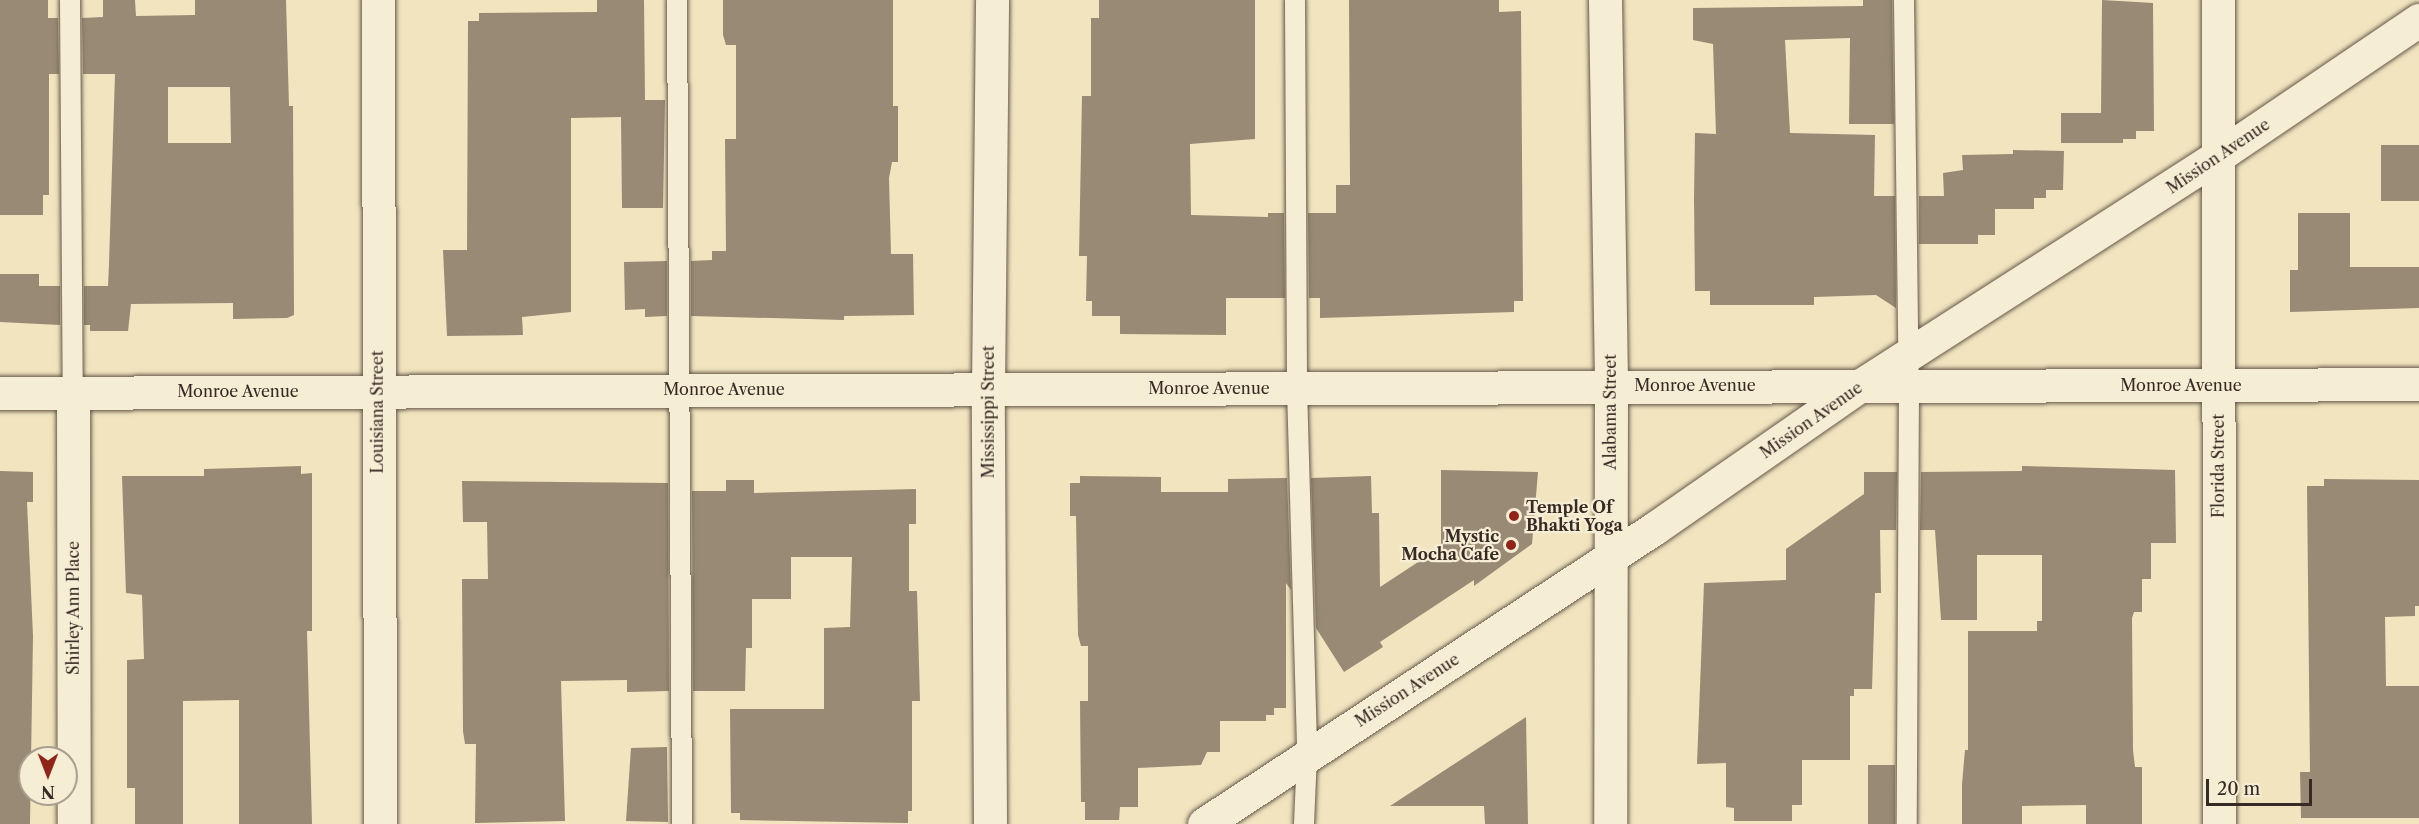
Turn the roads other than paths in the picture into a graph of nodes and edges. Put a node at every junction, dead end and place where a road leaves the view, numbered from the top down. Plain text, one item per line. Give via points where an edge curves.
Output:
1 (70, 0) edge
2 (378, 0) edge
3 (677, 0) edge
4 (992, 0) edge
5 (1295, 0) edge
6 (1605, 0) edge
7 (1904, 0) edge
8 (2218, 0) edge
9 (2419, 20) edge
10 (2218, 156) junction
11 (1909, 370) junction
12 (2419, 384) edge
13 (1611, 386) junction
14 (1861, 386) junction
15 (2218, 386) junction
16 (988, 388) junction
17 (1296, 388) junction
18 (376, 390) junction
19 (677, 390) junction
20 (73, 392) junction
21 (0, 393) edge
22 (1611, 556) junction
23 (1307, 755) junction
24 (74, 824) edge
25 (380, 824) edge
26 (682, 824) edge
27 (990, 824) edge
28 (1204, 824) edge
29 (1304, 824) edge
30 (1610, 824) edge
31 (1907, 824) edge
32 (2219, 824) edge

1 - 20 lane
2 - 18 street, Louisiana Street
3 - 19 lane
4 - 16 street, Mississippi Street
5 - 17 lane
6 - 13 street, Alabama Street
7 - 11 lane
8 - 10 street, Florida Street
9 - 10 street, Mission Avenue
10 - 11 street, Mission Avenue
10 - 15 street, Florida Street
11 - 14 street, Mission Avenue
11 - 15 street, Monroe Avenue
11 - 31 lane
12 - 15 street, Monroe Avenue
13 - 14 street, Monroe Avenue
13 - 17 street, Monroe Avenue
13 - 22 street, Alabama Street
14 - 22 street, Mission Avenue
15 - 32 street, Florida Street
16 - 17 street, Monroe Avenue
16 - 19 street, Monroe Avenue
16 - 27 street, Mississippi Street
17 - 23 lane
18 - 19 street, Monroe Avenue
18 - 20 street, Monroe Avenue
18 - 25 street, Louisiana Street
19 - 26 lane
20 - 21 street, Monroe Avenue
20 - 24 street, Shirley Ann Place
22 - 23 street, Mission Avenue
22 - 30 street, Alabama Street
23 - 28 street, Mission Avenue
23 - 29 lane

